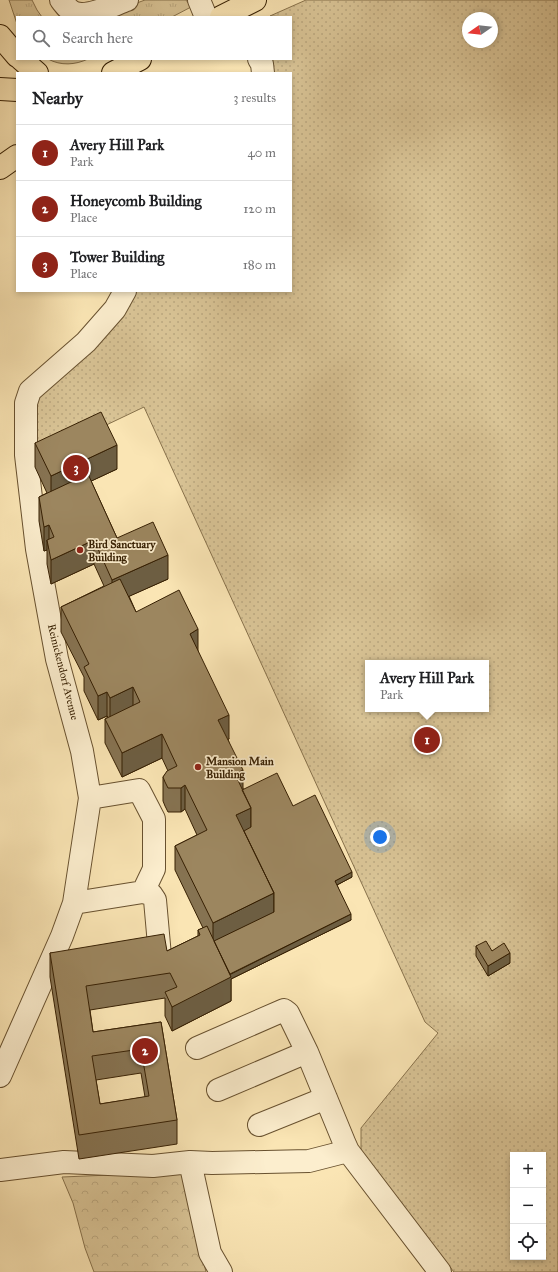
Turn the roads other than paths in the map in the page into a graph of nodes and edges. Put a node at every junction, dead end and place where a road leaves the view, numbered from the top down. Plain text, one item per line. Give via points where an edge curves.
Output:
1 (61, 0) edge
2 (127, 0) edge
3 (198, 0) edge
4 (206, 16) edge
5 (0, 36) edge
6 (16, 55) edge
7 (22, 60) edge
8 (138, 60) edge
9 (260, 60) edge
10 (36, 72) edge
11 (116, 72) edge
12 (262, 72) edge
13 (0, 90) edge
14 (16, 90) edge
15 (16, 157) edge
16 (0, 168) edge
17 (124, 292) edge
18 (90, 798) junction
19 (143, 892) junction
20 (74, 902) junction
21 (160, 956) edge
22 (197, 1048) dead end
23 (307, 1052) junction
24 (0, 1076) edge
25 (218, 1090) dead end
26 (326, 1098) junction
27 (259, 1125) dead end
28 (348, 1151) junction
29 (190, 1162) junction
30 (0, 1170) edge
31 (221, 1272) edge
32 (440, 1272) edge

1 - 2 street via 75,13 91,14
3 - 4 street
5 - 6 main road
7 - 10 main road
8 - 11 main road
9 - 12 street
13 - 14 main road
15 - 16 main road
17 - 18 street, Reinickendorf Avenue via 114,309 86,342 30,391 26,403 26,455 37,549 57,659 82,751
18 - 19 street via 139,790 154,819 154,868
18 - 20 street, Reinickendorf Avenue
19 - 20 street
19 - 21 street via 151,894 156,900
20 - 24 street, Reinickendorf Avenue via 62,936
22 - 23 street via 284,1010 288,1013
23 - 25 street
23 - 26 street
26 - 27 street
26 - 28 street
28 - 29 street via 308,1161
28 - 32 street
29 - 30 street via 153,1166 64,1162
29 - 31 street via 210,1253

